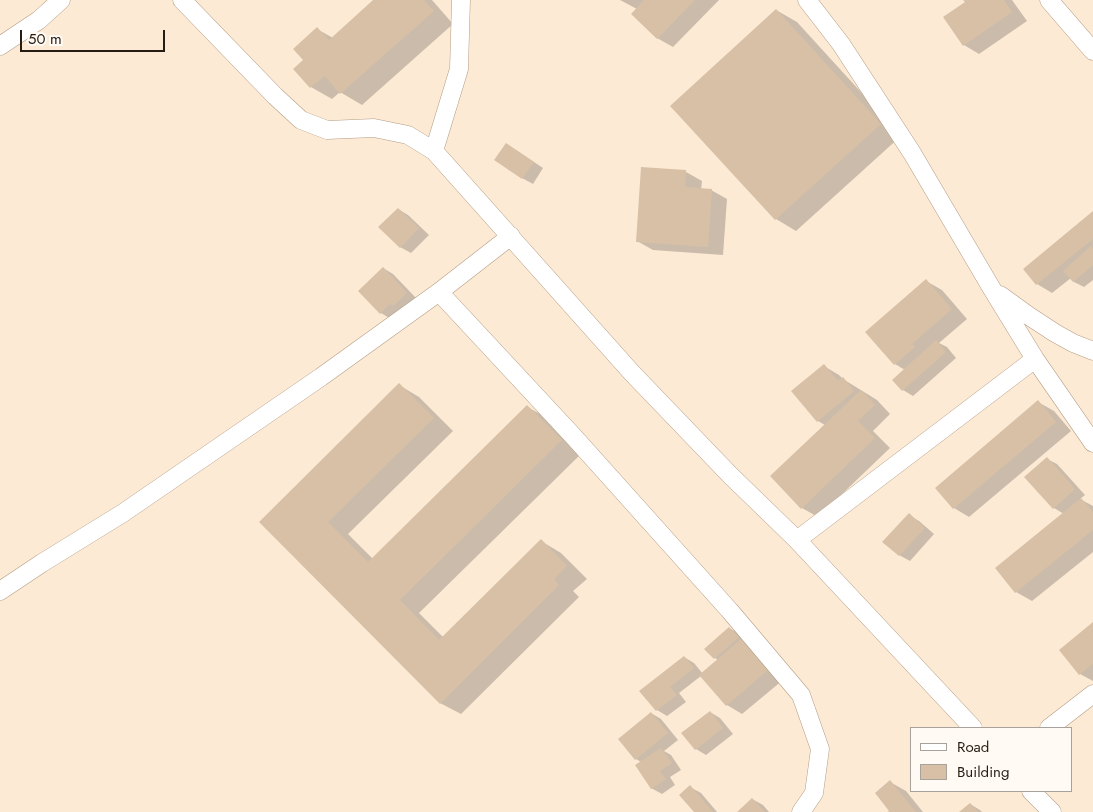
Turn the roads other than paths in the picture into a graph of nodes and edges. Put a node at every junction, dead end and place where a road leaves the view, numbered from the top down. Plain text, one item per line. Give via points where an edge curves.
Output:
1 (61, 0) edge
2 (182, 0) edge
3 (461, 0) edge
4 (806, 0) edge
5 (1049, 0) edge
6 (0, 46) edge
7 (1093, 51) edge
8 (434, 151) junction
9 (511, 236) junction
10 (992, 289) junction
11 (439, 292) junction
12 (1093, 351) edge
13 (1035, 359) junction
14 (1093, 443) edge
15 (797, 540) junction
16 (0, 591) edge
17 (1093, 694) edge
18 (971, 727) edge
19 (1050, 727) edge
20 (1032, 792) edge
21 (801, 812) edge
22 (1052, 812) edge

1 - 6 street via 39,20
2 - 8 street via 301,120 327,130 374,128 408,135
3 - 8 street via 459,69
4 - 10 street via 841,44 912,153
5 - 7 street
8 - 9 street
9 - 11 street
9 - 15 street via 632,372
10 - 12 street via 1055,333
10 - 13 street
11 - 16 street via 201,460
11 - 21 street via 574,437 801,695 820,749 814,793
13 - 14 street
13 - 15 street
15 - 18 street
17 - 19 street
20 - 22 street

